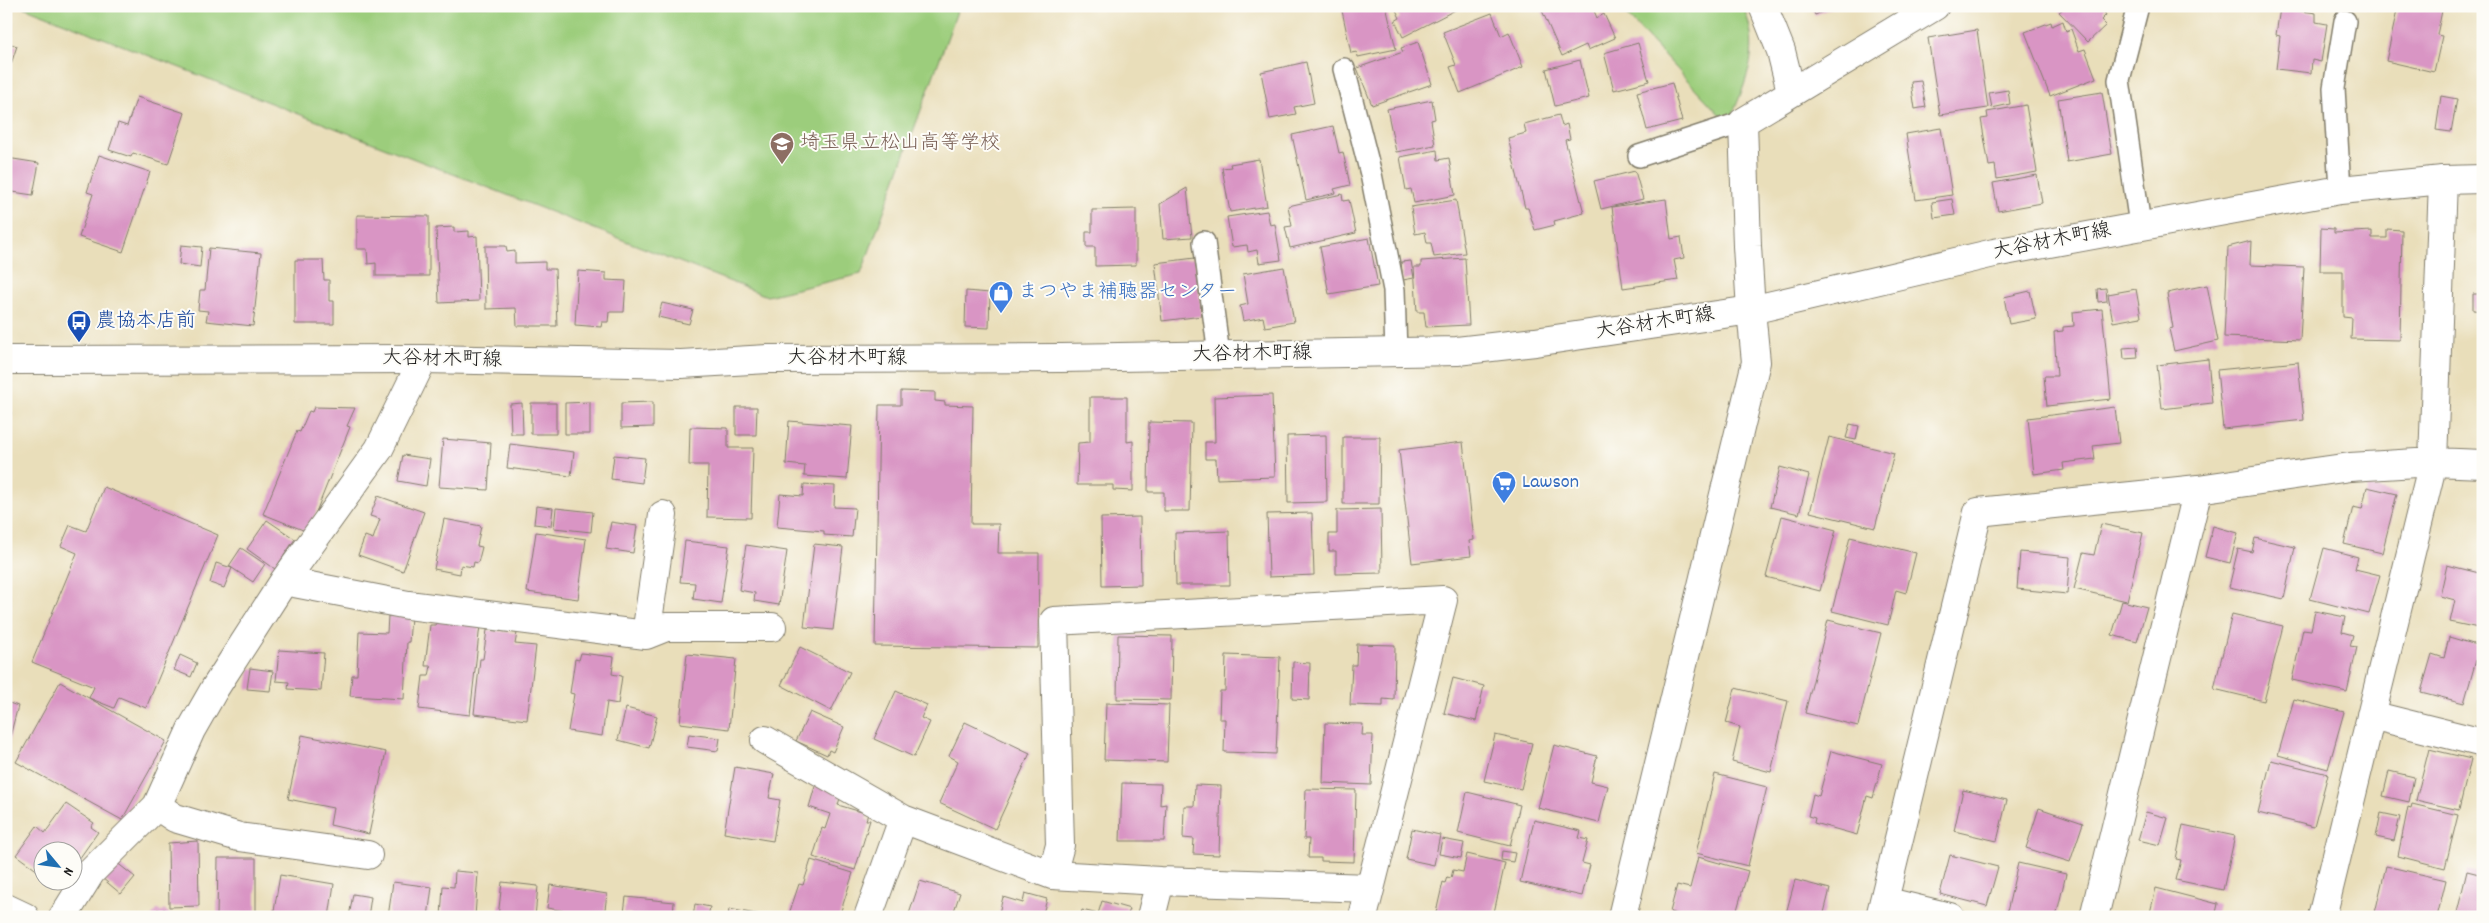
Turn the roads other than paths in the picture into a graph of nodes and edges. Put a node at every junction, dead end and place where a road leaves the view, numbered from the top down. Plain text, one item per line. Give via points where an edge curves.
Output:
1 (1762, 6) edge
2 (1935, 6) edge
3 (2138, 6) edge
4 (2345, 21) dead end
5 (1344, 69) dead end
6 (1791, 91) junction
7 (1743, 122) junction
8 (1639, 156) dead end
9 (2483, 179) edge
10 (2443, 180) junction
11 (2340, 190) junction
12 (2140, 225) junction
13 (1204, 242) dead end
14 (1751, 310) junction
15 (1396, 353) junction
16 (1219, 355) junction
17 (423, 359) junction
18 (6, 360) edge
19 (2434, 462) junction
20 (2483, 464) edge
21 (2198, 490) junction
22 (663, 515) dead end
23 (284, 581) junction
24 (772, 627) dead end
25 (646, 635) junction
26 (2371, 715) junction
27 (765, 740) dead end
28 (2483, 743) edge
29 (157, 806) junction
30 (903, 820) junction
31 (368, 855) dead end
32 (1052, 875) junction
33 (1160, 881) junction
34 (1370, 888) junction
35 (6, 908) edge
36 (1882, 909) edge
37 (25, 917) edge
38 (63, 917) edge
39 (868, 917) edge
40 (1151, 917) edge
41 (1363, 917) edge
42 (1622, 917) edge
43 (1950, 917) edge
44 (2094, 917) edge
45 (2322, 917) edge

1 - 6 street via 1781,51
2 - 6 street
3 - 12 lane via 2118,80
4 - 11 lane via 2334,88
5 - 15 lane via 1372,174 1394,290
6 - 7 street
7 - 8 lane
7 - 14 street
9 - 10 street, 大谷材木町線
10 - 11 street, 大谷材木町線
10 - 19 street
11 - 12 street, 大谷材木町線
12 - 14 street, 大谷材木町線 via 1994,254
13 - 16 lane
14 - 15 street, 大谷材木町線 via 1535,342
14 - 42 street via 1756,362
15 - 16 street, 大谷材木町線
16 - 17 street, 大谷材木町線 via 768,359 681,364
17 - 18 street, 大谷材木町線
17 - 23 street via 379,448
19 - 20 street
19 - 21 street via 2350,467
19 - 26 street
21 - 36 street via 1978,512
21 - 44 street
22 - 25 street
23 - 25 street via 408,605
23 - 29 street via 191,730
24 - 25 street via 666,627
26 - 28 street
26 - 45 street
27 - 30 street
29 - 31 street via 175,818 239,836
29 - 38 street via 91,872
30 - 32 street
30 - 39 street
32 - 33 street
32 - 34 street via 1060,845 1054,621 1443,600
33 - 34 street
33 - 40 street
34 - 41 street
35 - 37 street
36 - 43 street

